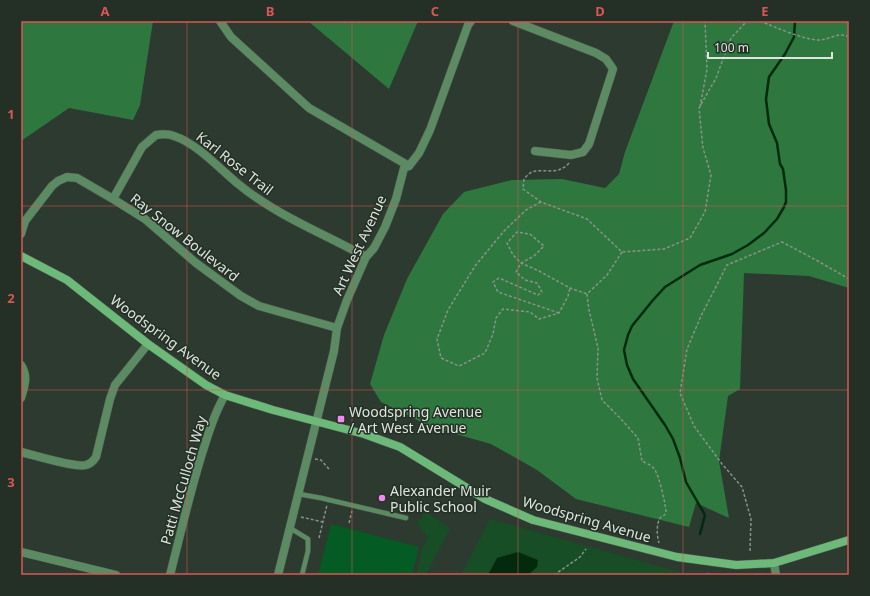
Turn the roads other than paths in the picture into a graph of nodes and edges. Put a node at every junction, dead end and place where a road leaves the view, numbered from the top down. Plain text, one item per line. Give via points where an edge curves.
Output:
1 (220, 21) edge
2 (472, 21) edge
3 (513, 21) edge
4 (536, 151) dead end
5 (409, 166) junction
6 (113, 199) junction
7 (21, 234) edge
8 (21, 256) edge
9 (366, 257) junction
10 (337, 328) junction
11 (148, 344) junction
12 (21, 364) edge
13 (226, 395) junction
14 (21, 398) edge
15 (317, 422) junction
16 (21, 452) edge
17 (299, 494) junction
18 (406, 518) dead end
19 (290, 528) junction
20 (849, 540) edge
21 (21, 552) edge
22 (774, 563) junction
23 (116, 575) edge
24 (170, 575) edge
25 (278, 575) edge
26 (302, 575) edge
27 (776, 575) edge

1 - 5 street via 230,37 308,108
2 - 5 street, Art West Avenue via 468,25 430,130 419,153
3 - 4 street via 596,53 606,59 613,69 589,144 583,152 571,155
5 - 9 street, Art West Avenue via 404,168 385,227
6 - 7 street, Ray Snow Boulevard via 77,178 67,177 52,186 25,221
6 - 9 street, Karl Rose Trail via 142,147 156,135 173,135 186,142 261,201
6 - 10 street, Ray Snow Boulevard via 145,219 196,263 241,296 259,306
8 - 11 street, Woodspring Avenue via 67,280
9 - 10 street, Art West Avenue
10 - 15 street, Art West Avenue
11 - 13 street, Woodspring Avenue via 206,385
11 - 16 street via 115,385 93,461 86,465 74,465
12 - 14 street via 26,382
13 - 15 street, Woodspring Avenue
13 - 24 street, Patti McCulloch Way via 217,408 211,424
15 - 17 street, Art West Avenue
15 - 22 street, Woodspring Avenue via 400,446 485,499 533,520 677,557 736,565
17 - 18 lane
17 - 19 street, Art West Avenue
19 - 25 street, Art West Avenue
19 - 26 lane via 308,539
20 - 22 street, Woodspring Avenue
21 - 23 street
22 - 27 street

